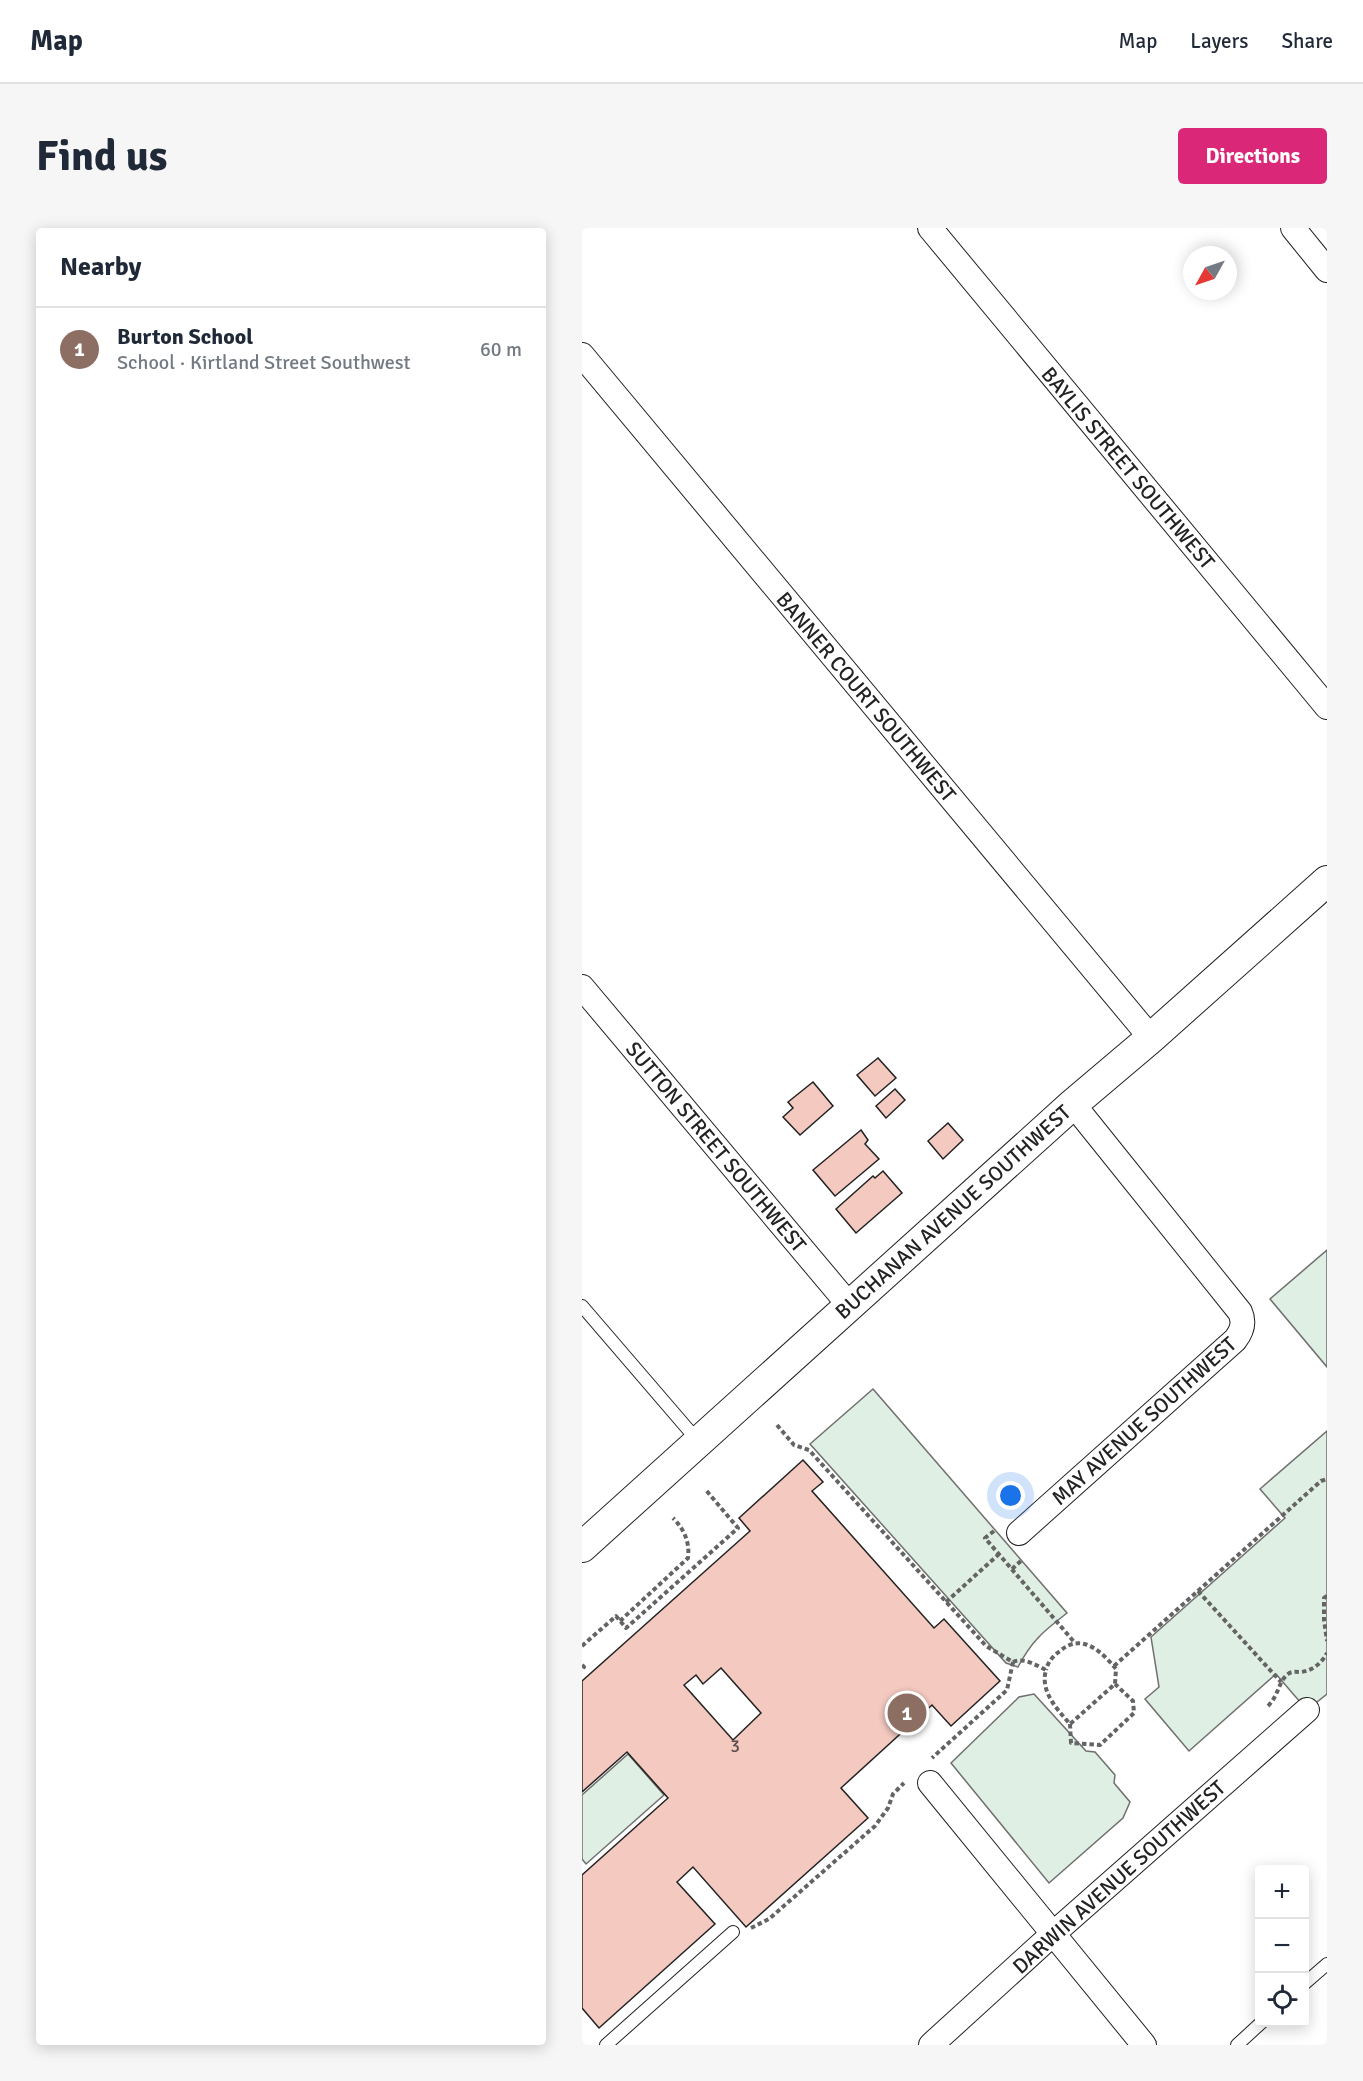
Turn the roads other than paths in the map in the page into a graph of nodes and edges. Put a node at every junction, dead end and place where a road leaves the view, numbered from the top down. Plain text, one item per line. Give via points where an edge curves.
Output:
1 (930, 228) edge
2 (1293, 228) edge
3 (1327, 270) edge
4 (582, 355) edge
5 (1327, 707) edge
6 (1327, 881) edge
7 (582, 987) edge
8 (1151, 1038) junction
9 (1073, 1104) junction
10 (582, 1306) edge
11 (850, 1306) junction
12 (698, 1442) junction
13 (1008, 1530) road end
14 (582, 1547) edge
15 (1307, 1710) dead end
16 (921, 1775) road end
17 (733, 1932) road end
18 (1054, 1933) junction
19 (1327, 1964) edge
20 (1309, 1980) edge
21 (1257, 2027) edge
22 (606, 2045) edge
23 (931, 2045) edge
24 (1144, 2045) edge
25 (1237, 2045) edge

1 - 5 street, BAYLIS STREET SOUTHWEST
2 - 3 street
4 - 8 street, BANNER COURT SOUTHWEST
6 - 8 street, BUCHANAN AVENUE SOUTHWEST
7 - 11 street, SUTTON STREET SOUTHWEST
8 - 9 street, BUCHANAN AVENUE SOUTHWEST
9 - 11 street, BUCHANAN AVENUE SOUTHWEST
9 - 13 street, MAY AVENUE SOUTHWEST via 1240,1312 1243,1327 1235,1340
10 - 12 lane
11 - 12 street, BUCHANAN AVENUE SOUTHWEST
12 - 14 street, BUCHANAN AVENUE SOUTHWEST
15 - 18 street, DARWIN AVENUE SOUTHWEST
16 - 18 street
17 - 22 lane
18 - 23 street, DARWIN AVENUE SOUTHWEST
18 - 24 street
19 - 20 lane
21 - 25 lane

